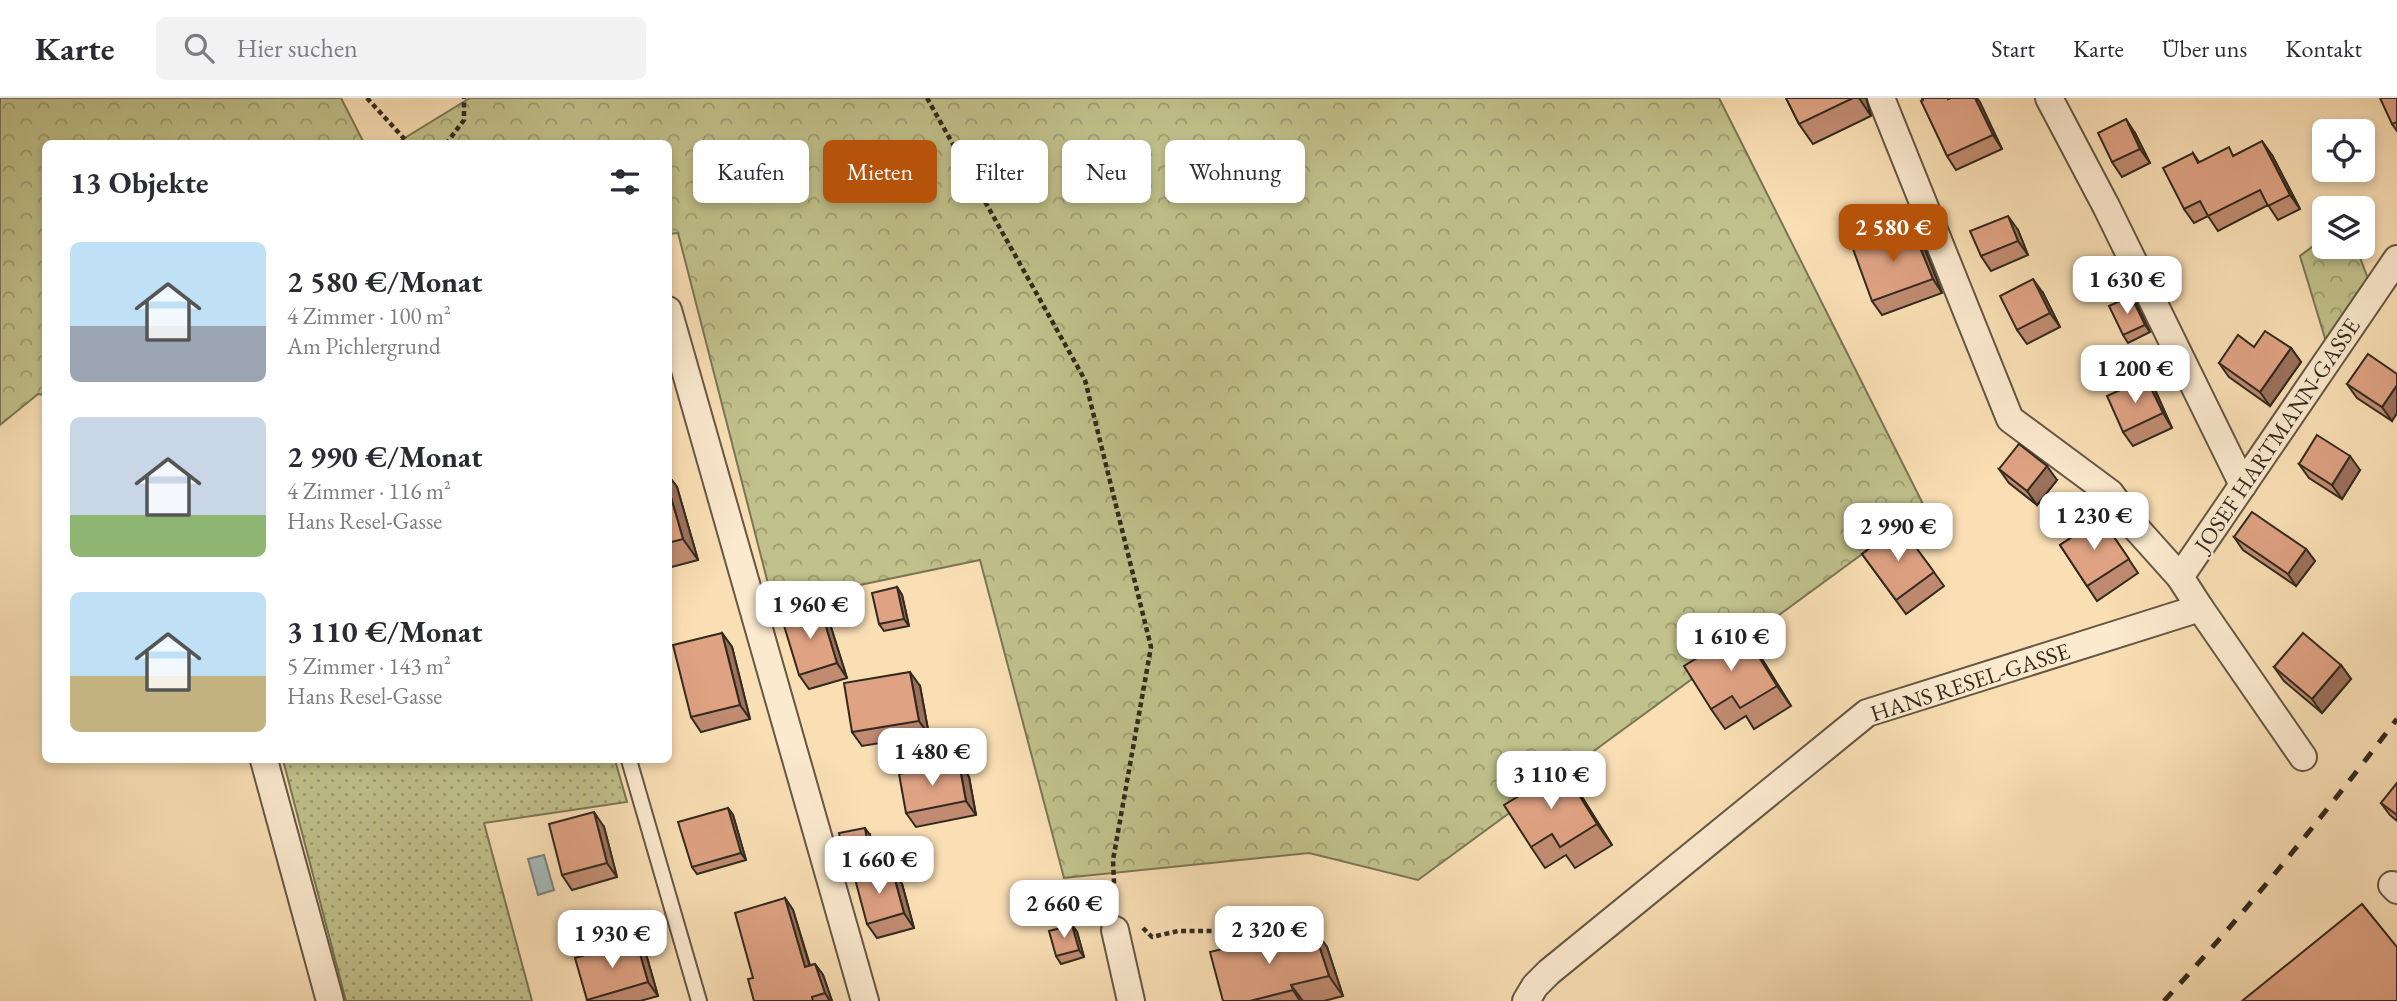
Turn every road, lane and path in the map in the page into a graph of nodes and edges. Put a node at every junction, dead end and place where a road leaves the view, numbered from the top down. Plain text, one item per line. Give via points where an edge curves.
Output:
1 (367, 98) edge
2 (464, 98) edge
3 (927, 98) edge
4 (1881, 98) edge
5 (2049, 98) edge
6 (406, 140) edge
7 (449, 140) edge
8 (2397, 260) edge
9 (672, 324) edge
10 (2243, 485) junction
11 (2180, 577) junction
12 (2200, 608) junction
13 (2303, 757) dead end
14 (265, 763) edge
15 (630, 763) edge
16 (1141, 925) dead end
17 (1115, 930) joint
18 (1263, 949) edge
19 (330, 1001) edge
20 (699, 1001) edge
21 (866, 1001) edge
22 (1131, 1001) edge
23 (1526, 1001) edge

1 - 6 path
2 - 7 path via 464,120
3 - 17 path via 1085,380 1151,647 1113,860
4 - 11 street via 2010,419 2110,493
5 - 10 street
8 - 10 street, JOSEF HARTMANN-GASSE
9 - 21 street
10 - 11 street, JOSEF HARTMANN-GASSE
11 - 12 street
12 - 13 street
12 - 23 street, HANS RESEL-GASSE via 1867,713 1549,972
14 - 19 street
15 - 20 lane
16 - 18 path via 1152,937 1248,925 1260,935
17 - 22 street

